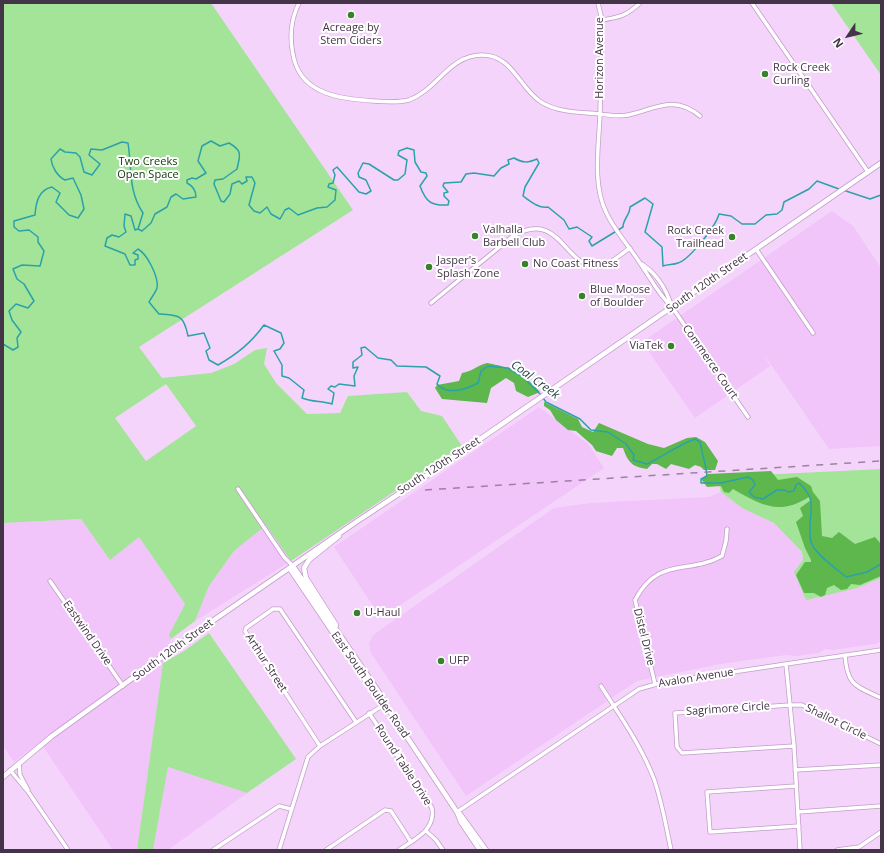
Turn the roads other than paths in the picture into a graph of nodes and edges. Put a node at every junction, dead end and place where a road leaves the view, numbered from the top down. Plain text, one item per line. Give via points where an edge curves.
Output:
1 (299, 3) edge
2 (598, 3) edge
3 (640, 3) edge
4 (752, 3) edge
5 (602, 20) junction
6 (600, 114) junction
7 (700, 116) dead end
8 (881, 163) edge
9 (868, 172) junction
10 (630, 248) junction
11 (756, 249) junction
12 (641, 264) junction
13 (431, 304) dead end
14 (672, 307) junction
15 (813, 333) dead end
16 (748, 417) dead end
17 (238, 489) dead end
18 (356, 522) junction
19 (727, 529) dead end
20 (291, 567) junction
21 (50, 581) dead end
22 (340, 635) junction
23 (881, 650) edge
24 (845, 655) junction
25 (786, 664) junction
26 (655, 684) junction
27 (123, 686) junction
28 (601, 686) dead end
29 (881, 698) edge
30 (384, 704) junction
31 (613, 705) junction
32 (790, 705) junction
33 (369, 713) junction
34 (356, 722) junction
35 (881, 744) edge
36 (320, 746) junction
37 (794, 746) junction
38 (19, 763) junction
39 (881, 765) edge
40 (10, 770) junction
41 (795, 770) junction
42 (3, 777) edge
43 (796, 786) junction
44 (29, 793) junction
45 (881, 806) edge
46 (292, 809) junction
47 (457, 812) junction
48 (798, 812) junction
49 (799, 826) junction
50 (426, 832) junction
51 (881, 832) edge
52 (411, 842) junction
53 (68, 850) edge
54 (214, 850) edge
55 (278, 850) edge
56 (326, 850) edge
57 (399, 850) edge
58 (443, 850) edge
59 (480, 850) edge
60 (486, 850) edge
61 (671, 850) edge
62 (800, 850) edge
63 (837, 850) edge

1 - 6 street, Horizon Avenue via 292,22 290,44 294,62 309,83 325,94 348,99 394,102 409,99 425,90 456,62 482,55 503,61 532,94 547,106 557,110
2 - 5 street, Horizon Avenue
3 - 5 street via 622,17
4 - 9 street
5 - 6 street, Horizon Avenue
6 - 7 street via 627,116 656,106 675,105 690,108
6 - 10 street, Horizon Avenue via 599,189 612,222
8 - 9 main road, South 120th Street
9 - 11 main road, South 120th Street
10 - 12 street, Horizon Avenue
10 - 13 street via 604,265 592,265 576,257 552,232 525,230 513,236
11 - 14 main road, South 120th Street
11 - 15 street
12 - 14 street, Horizon Avenue via 661,296
12 - 14 street, Horizon Avenue via 667,291
14 - 16 street, Commerce Court
14 - 18 main road, South 120th Street
17 - 20 street, East South Boulder Road
18 - 20 main road, South 120th Street
18 - 22 main road, East South Boulder Road via 309,560 304,568 306,578
19 - 26 street, Distel Drive via 722,556 654,575 635,600
20 - 22 main road, East South Boulder Road
20 - 27 main road, South 120th Street
20 - 30 main road, East South Boulder Road via 378,699
21 - 27 street, Eastwind Drive
22 - 30 main road via 380,694
23 - 24 street, Avalon Avenue
24 - 25 street, Avalon Avenue
24 - 29 street via 850,681
25 - 26 street, Avalon Avenue
25 - 32 street
26 - 31 street, Avalon Avenue via 639,689
27 - 38 main road, South 120th Street via 52,736
28 - 31 street
30 - 33 street, Round Table Drive
30 - 47 main road, East South Boulder Road
31 - 47 street, Avalon Avenue
31 - 61 street via 640,747 653,778
32 - 35 street, Shallot Circle via 802,705
32 - 37 street
32 - 37 street, Sagrimore Circle via 675,713 677,748 682,752
33 - 34 street, Round Table Drive
33 - 50 street, Round Table Drive via 432,808 432,822
34 - 36 street, Round Table Drive
34 - 36 street, Arthur Street via 280,609 273,609 245,631
36 - 46 street, Round Table Drive via 308,757
37 - 41 street
38 - 40 main road, South 120th Street
38 - 44 street via 20,775
39 - 41 street
40 - 42 main road, South 120th Street
40 - 44 street
41 - 43 street
43 - 48 street
43 - 49 street via 707,792 710,832
44 - 53 street
45 - 48 street
46 - 54 street via 278,806
46 - 55 street, Round Table Drive
47 - 59 main road, East South Boulder Road
47 - 60 main road, East South Boulder Road via 465,819
48 - 49 street
49 - 62 street
50 - 52 street
50 - 58 street
51 - 63 street via 859,847
52 - 56 street via 391,811 385,810
52 - 57 street

